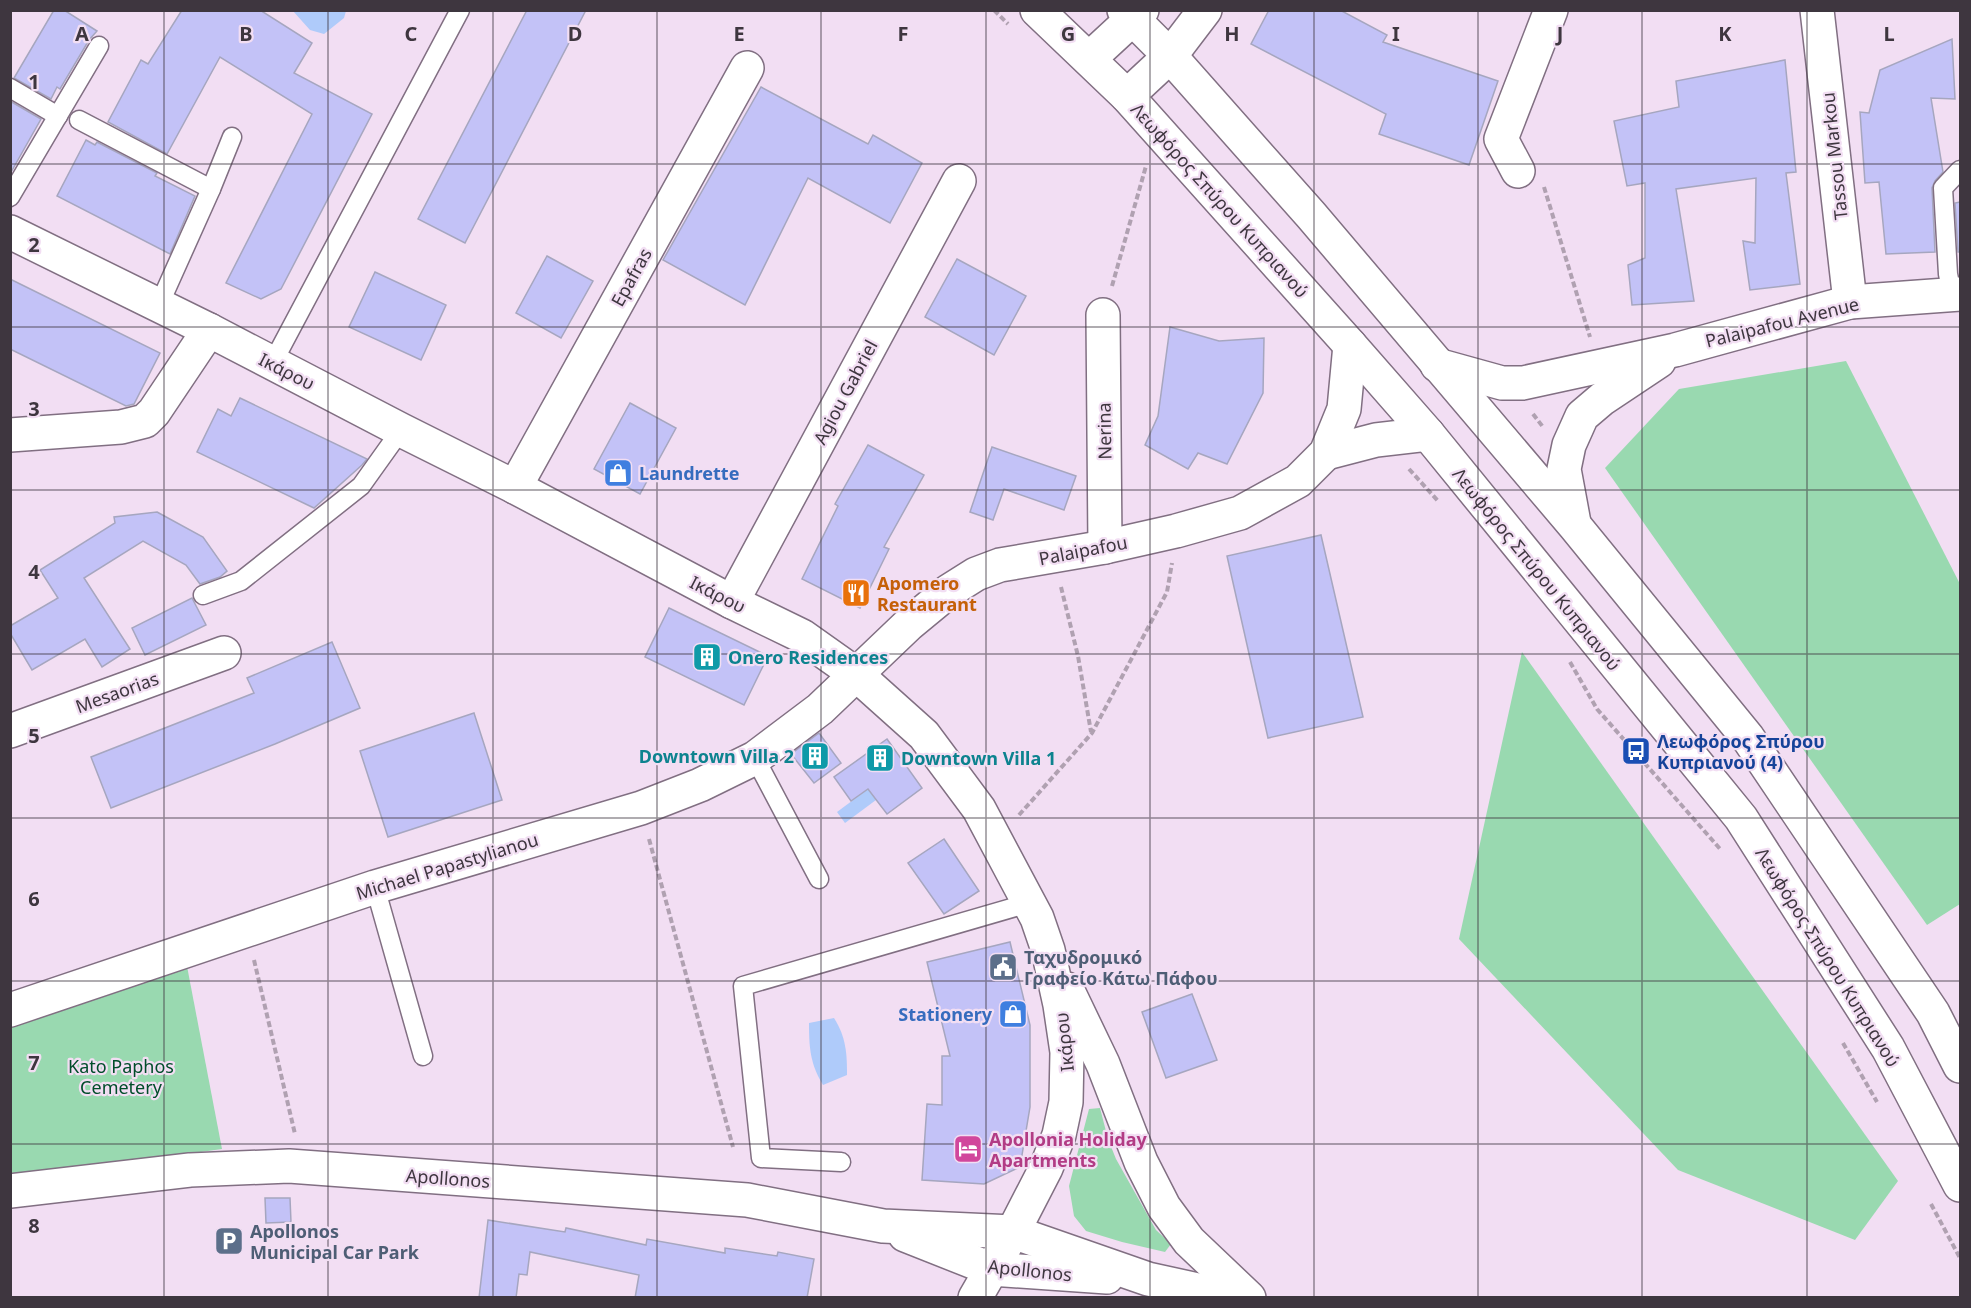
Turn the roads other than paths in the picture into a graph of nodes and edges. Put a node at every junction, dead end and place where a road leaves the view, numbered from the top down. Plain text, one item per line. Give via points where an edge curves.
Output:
1 (460, 10) edge
2 (1037, 10) edge
3 (1205, 10) edge
4 (1551, 10) edge
5 (1817, 10) edge
6 (1133, 14) edge
7 (99, 46) dead end
8 (1170, 56) junction
9 (1089, 59) junction
10 (747, 68) dead end
11 (10, 88) edge
12 (1127, 96) junction
13 (58, 116) junction
14 (79, 120) dead end
15 (232, 137) dead end
16 (1960, 170) edge
17 (1518, 171) road end
18 (959, 182) dead end
19 (211, 189) junction
20 (10, 197) edge
21 (10, 232) edge
22 (1956, 294) edge
23 (1850, 302) junction
24 (159, 305) junction
25 (1103, 315) road end
26 (209, 330) junction
27 (1350, 345) junction
28 (1675, 350) junction
29 (273, 364) junction
30 (1437, 365) junction
31 (401, 430) junction
32 (1428, 434) junction
33 (10, 435) edge
34 (1326, 453) junction
35 (515, 487) junction
36 (1575, 526) junction
37 (1106, 547) junction
38 (203, 596) dead end
39 (732, 602) junction
40 (224, 653) dead end
41 (857, 675) junction
42 (10, 731) edge
43 (755, 758) junction
44 (819, 879) dead end
45 (375, 887) junction
46 (1029, 903) junction
47 (1048, 950) junction
48 (10, 1010) edge
49 (423, 1056) dead end
50 (1960, 1066) edge
51 (842, 1162) dead end
52 (1960, 1185) edge
53 (10, 1191) edge
54 (883, 1226) junction
55 (1013, 1232) junction
56 (991, 1269) junction
57 (1148, 1279) junction
58 (975, 1298) edge
59 (1234, 1298) edge
60 (1249, 1298) edge

1 - 29 lane
2 - 9 street, Λεωφόρος Σπύρου Κυπριανού
3 - 8 street
4 - 17 street via 1501,139
5 - 23 street, Tassou Markou
6 - 8 street
6 - 9 street
7 - 13 lane
8 - 12 street
8 - 30 street
9 - 12 street, Λεωφόρος Σπύρου Κυπριανού
10 - 35 street, Epafras
11 - 13 lane
12 - 27 street, Λεωφόρος Σπύρου Κυπριανού
13 - 20 lane
14 - 19 lane
15 - 19 lane
16 - 22 lane via 1943,188 1948,274
18 - 39 street, Agiou Gabriel
19 - 24 lane
21 - 24 street, Ικάρου
22 - 23 street, Palaipafou Avenue
23 - 28 street, Palaipafou Avenue
24 - 26 street, Ικάρου
25 - 37 street, Nerina
26 - 29 street, Ικάρου
26 - 33 street via 145,421 121,427
27 - 32 street, Λεωφόρος Σπύρου Κυπριανού
27 - 34 street via 1344,409
28 - 30 street, Palaipafou Avenue via 1523,383 1502,383
28 - 36 street, Palaipafou Avenue via 1582,416 1564,469
29 - 31 street, Ικάρου
30 - 36 street
31 - 35 street, Ικάρου
31 - 38 lane via 361,486 241,581
32 - 34 street via 1376,440
32 - 52 street, Λεωφόρος Σπύρου Κυπριανού via 1741,818 1888,1048
34 - 37 street, Palaipafou via 1298,482 1240,513
35 - 39 street, Ικάρου
36 - 50 street via 1748,738 1933,1013
37 - 41 street, Palaipafou via 1000,565 976,574 909,624
39 - 41 street, Ικάρου via 802,636
40 - 42 street, Mesaorias
41 - 43 street, Michael Papastylianou via 820,709
41 - 46 street, Ικάρου via 924,735 979,808
43 - 44 lane
43 - 45 street, Michael Papastylianou via 641,807
45 - 48 street, Michael Papastylianou
45 - 49 lane
46 - 47 street, Ικάρου
46 - 51 lane via 743,986 761,1158
47 - 55 street, Ικάρου via 1067,1052 1066,1102 1046,1168
47 - 60 street via 1103,1064 1141,1162 1164,1207 1189,1241
53 - 54 street, Apollonos via 190,1170 302,1167 747,1200
54 - 55 street, Apollonos
54 - 56 street, Apollonos
55 - 56 street, Ικάρου
55 - 57 street, Apollonos
56 - 57 street, Apollonos
56 - 58 street, Ικάρου
57 - 59 street, Apollonos

